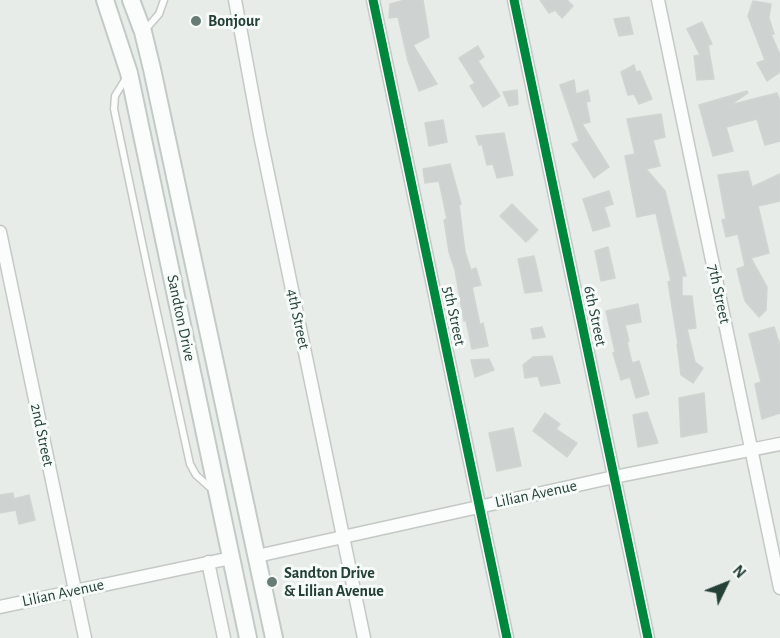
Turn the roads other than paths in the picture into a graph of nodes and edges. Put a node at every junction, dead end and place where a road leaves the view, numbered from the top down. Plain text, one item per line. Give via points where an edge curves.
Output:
1 (105, 0) edge
2 (131, 0) edge
3 (164, 0) edge
4 (235, 0) edge
5 (373, 0) edge
6 (514, 0) edge
7 (658, 0) edge
8 (143, 32) junction
9 (0, 232) edge
10 (780, 444) edge
11 (751, 451) junction
12 (614, 477) junction
13 (480, 507) junction
14 (343, 537) junction
15 (257, 556) junction
16 (231, 558) junction
17 (208, 562) junction
18 (780, 588) edge
19 (74, 590) junction
20 (0, 607) edge
21 (85, 638) edge
22 (224, 638) edge
23 (248, 638) edge
24 (274, 638) edge
25 (364, 638) edge
26 (507, 638) edge
27 (648, 638) edge

1 - 16 main road, Sandton Drive via 129,73
2 - 8 main road, Sandton Drive
3 - 8 lane via 159,14
4 - 14 street, 4th Street
5 - 13 street, 5th Street
6 - 12 street, 6th Street
7 - 11 street, 7th Street
8 - 15 main road, Sandton Drive
9 - 19 street, 2nd Street
10 - 11 street, Lilian Avenue
11 - 12 street, Lilian Avenue
11 - 18 street, 7th Street
12 - 13 street, Lilian Avenue
12 - 27 street, 6th Street
13 - 14 street, Lilian Avenue
13 - 26 street, 5th Street
14 - 15 street, Lilian Avenue
14 - 25 street, 4th Street
15 - 24 main road, Sandton Drive
16 - 17 street, Lilian Avenue
16 - 23 main road, Sandton Drive
17 - 19 street, Lilian Avenue
17 - 22 street
19 - 20 street, Lilian Avenue
19 - 21 street, 2nd Street

